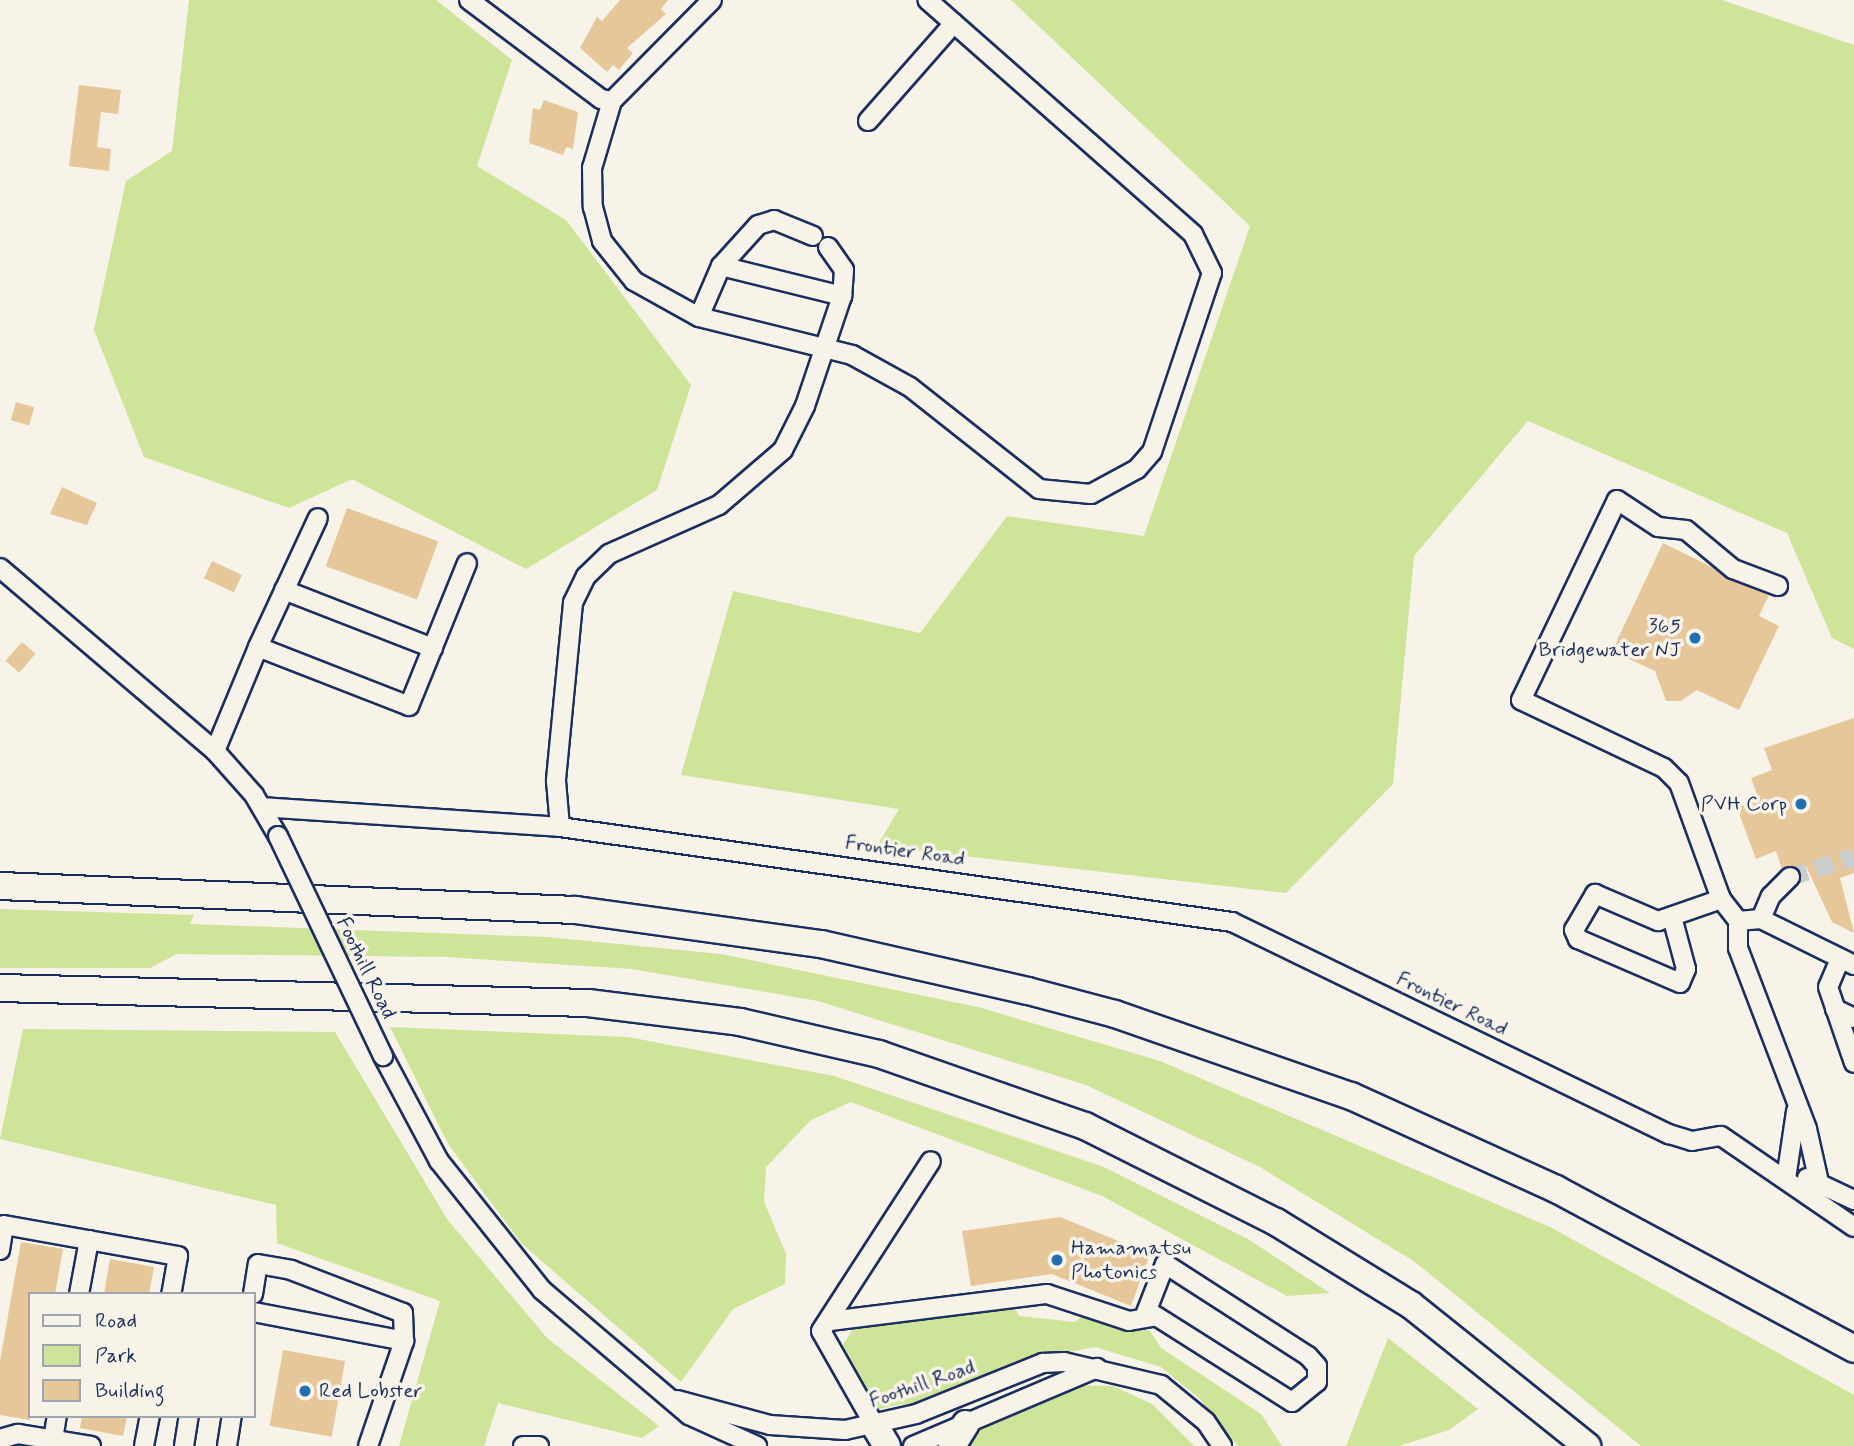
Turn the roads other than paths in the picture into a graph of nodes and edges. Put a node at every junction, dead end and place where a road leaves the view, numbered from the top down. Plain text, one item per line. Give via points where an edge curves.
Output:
1 (469, 0) edge
2 (712, 0) edge
3 (928, 0) edge
4 (954, 23) junction
5 (612, 101) junction
6 (868, 121) dead end
7 (721, 266) junction
8 (842, 296) junction
9 (699, 317) junction
10 (828, 346) junction
11 (318, 518) dead end
12 (467, 563) dead end
13 (0, 568) edge
14 (1778, 586) dead end
15 (285, 590) junction
16 (258, 647) junction
17 (433, 648) junction
18 (215, 751) junction
19 (262, 807) junction
20 (561, 827) junction
21 (1790, 877) tunnel mouth
22 (0, 886) edge
23 (1721, 899) junction
24 (1672, 917) junction
25 (1761, 919) junction
26 (1738, 921) junction
27 (1847, 962) edge
28 (0, 988) edge
29 (1835, 1009) junction
30 (1854, 1018) edge
31 (1854, 1063) edge
32 (1796, 1111) junction
33 (931, 1161) dead end
34 (1818, 1178) junction
35 (1786, 1179) junction
36 (1854, 1200) edge
37 (1854, 1227) edge
38 (89, 1240) junction
39 (0, 1250) edge
40 (79, 1292) edge
41 (171, 1292) edge
42 (253, 1292) edge
43 (256, 1312) edge
44 (1145, 1315) junction
45 (830, 1321) junction
46 (404, 1341) junction
47 (1854, 1349) edge
48 (1097, 1368) junction
49 (677, 1400) junction
50 (57, 1418) edge
51 (150, 1418) edge
52 (189, 1418) edge
53 (232, 1418) edge
54 (966, 1424) junction
55 (881, 1436) edge
56 (0, 1439) edge
57 (53, 1440) junction
58 (73, 1446) edge
59 (91, 1446) edge
60 (144, 1446) edge
61 (184, 1446) edge
62 (227, 1446) edge
63 (369, 1446) edge
64 (523, 1446) edge
65 (539, 1446) edge
66 (757, 1446) edge
67 (913, 1446) edge
68 (952, 1446) edge
69 (1222, 1446) edge
70 (1587, 1446) edge

1 - 5 street via 601,99
2 - 5 street
3 - 4 street
4 - 6 street
4 - 10 street via 1193,234 1205,252 1211,286 1152,452 1110,486 1091,494 1054,494 910,387
5 - 9 street via 592,168 602,241 634,281
7 - 8 street
7 - 8 street via 758,225 774,220 820,241 844,270
7 - 9 street
8 - 10 street
9 - 10 street
10 - 20 street via 783,450 756,478 719,505 609,554 586,576 567,627 556,781
11 - 15 street
12 - 17 street
13 - 18 street, Foothill Road
14 - 23 street via 1733,569 1686,530 1658,527 1617,500 1521,700 1670,774 1687,801
15 - 16 street
15 - 17 street
16 - 17 street via 409,706
16 - 18 street
18 - 19 street, Foothill Road
19 - 20 street, Frontier Road
19 - 49 street, Foothill Road, bridge via 439,1161 511,1257 609,1353
20 - 35 street, Frontier Road via 1208,915 1669,1134 1692,1141 1721,1136
21 - 25 street via 1770,896
22 - 47 highway via 575,910 821,944 1028,991 1151,1026 1351,1097 1556,1189
23 - 24 street
23 - 26 street
24 - 24 street via 1686,969 1680,983 1578,939 1574,930 1595,894 1658,921
25 - 26 street
25 - 27 street
26 - 32 street via 1738,947
27 - 29 street via 1828,987
28 - 70 highway via 588,1003 740,1022 879,1054 1086,1126 1276,1222 1411,1305
29 - 30 street
29 - 31 street
32 - 34 street
32 - 35 street
33 - 45 street
34 - 35 street
34 - 36 street
35 - 37 street, Frontier Road
38 - 39 street via 5,1225
38 - 40 street
38 - 41 street via 178,1256
42 - 46 street via 258,1264 291,1270 402,1313
43 - 46 street
44 - 44 street via 1165,1264 1308,1356 1317,1366 1317,1382 1307,1397 1292,1402 1156,1316
44 - 45 street via 1129,1321 1064,1298 1031,1294
45 - 55 street via 821,1331
46 - 63 street
48 - 54 street
48 - 55 street, Foothill Road via 1043,1363
48 - 69 street, Foothill Road via 1161,1385 1206,1422
49 - 55 street, Foothill Road via 805,1429
49 - 66 street, Foothill Road via 689,1415
50 - 57 street
51 - 60 street
52 - 61 street
53 - 62 street
54 - 67 street
54 - 68 highway
56 - 57 street via 19,1434
57 - 58 street
58 - 59 street
64 - 65 street

